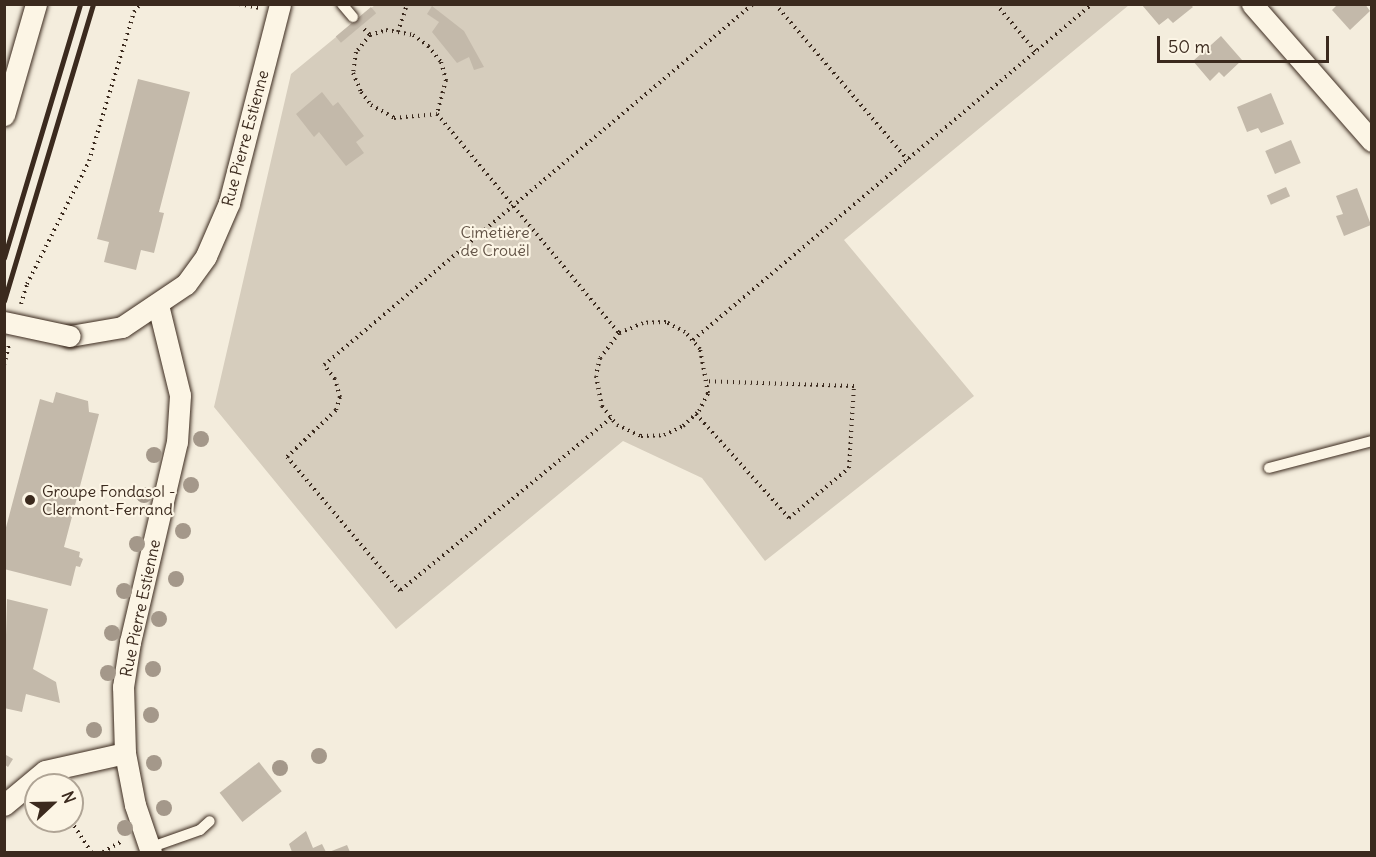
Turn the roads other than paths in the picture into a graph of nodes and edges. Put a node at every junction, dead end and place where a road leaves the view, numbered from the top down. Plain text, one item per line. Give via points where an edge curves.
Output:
1 (36, 4) edge
2 (342, 4) edge
3 (1252, 4) edge
4 (271, 6) edge
5 (357, 22) road end
6 (4, 115) edge
7 (1371, 141) edge
8 (158, 305) junction
9 (12, 324) edge
10 (1371, 441) edge
11 (1269, 468) dead end
12 (125, 753) junction
13 (4, 805) edge
14 (210, 821) dead end
15 (150, 850) edge

1 - 6 street
2 - 5 lane
3 - 7 street
4 - 8 street, Rue Pierre Estienne via 226,213 206,256 186,284
8 - 9 street, bridge via 109,332 70,336
8 - 12 street, Rue Pierre Estienne via 180,395 178,430 130,642 123,687
10 - 11 lane
12 - 13 street via 45,771
12 - 15 street, Rue Pierre Estienne
14 - 15 lane via 200,830

